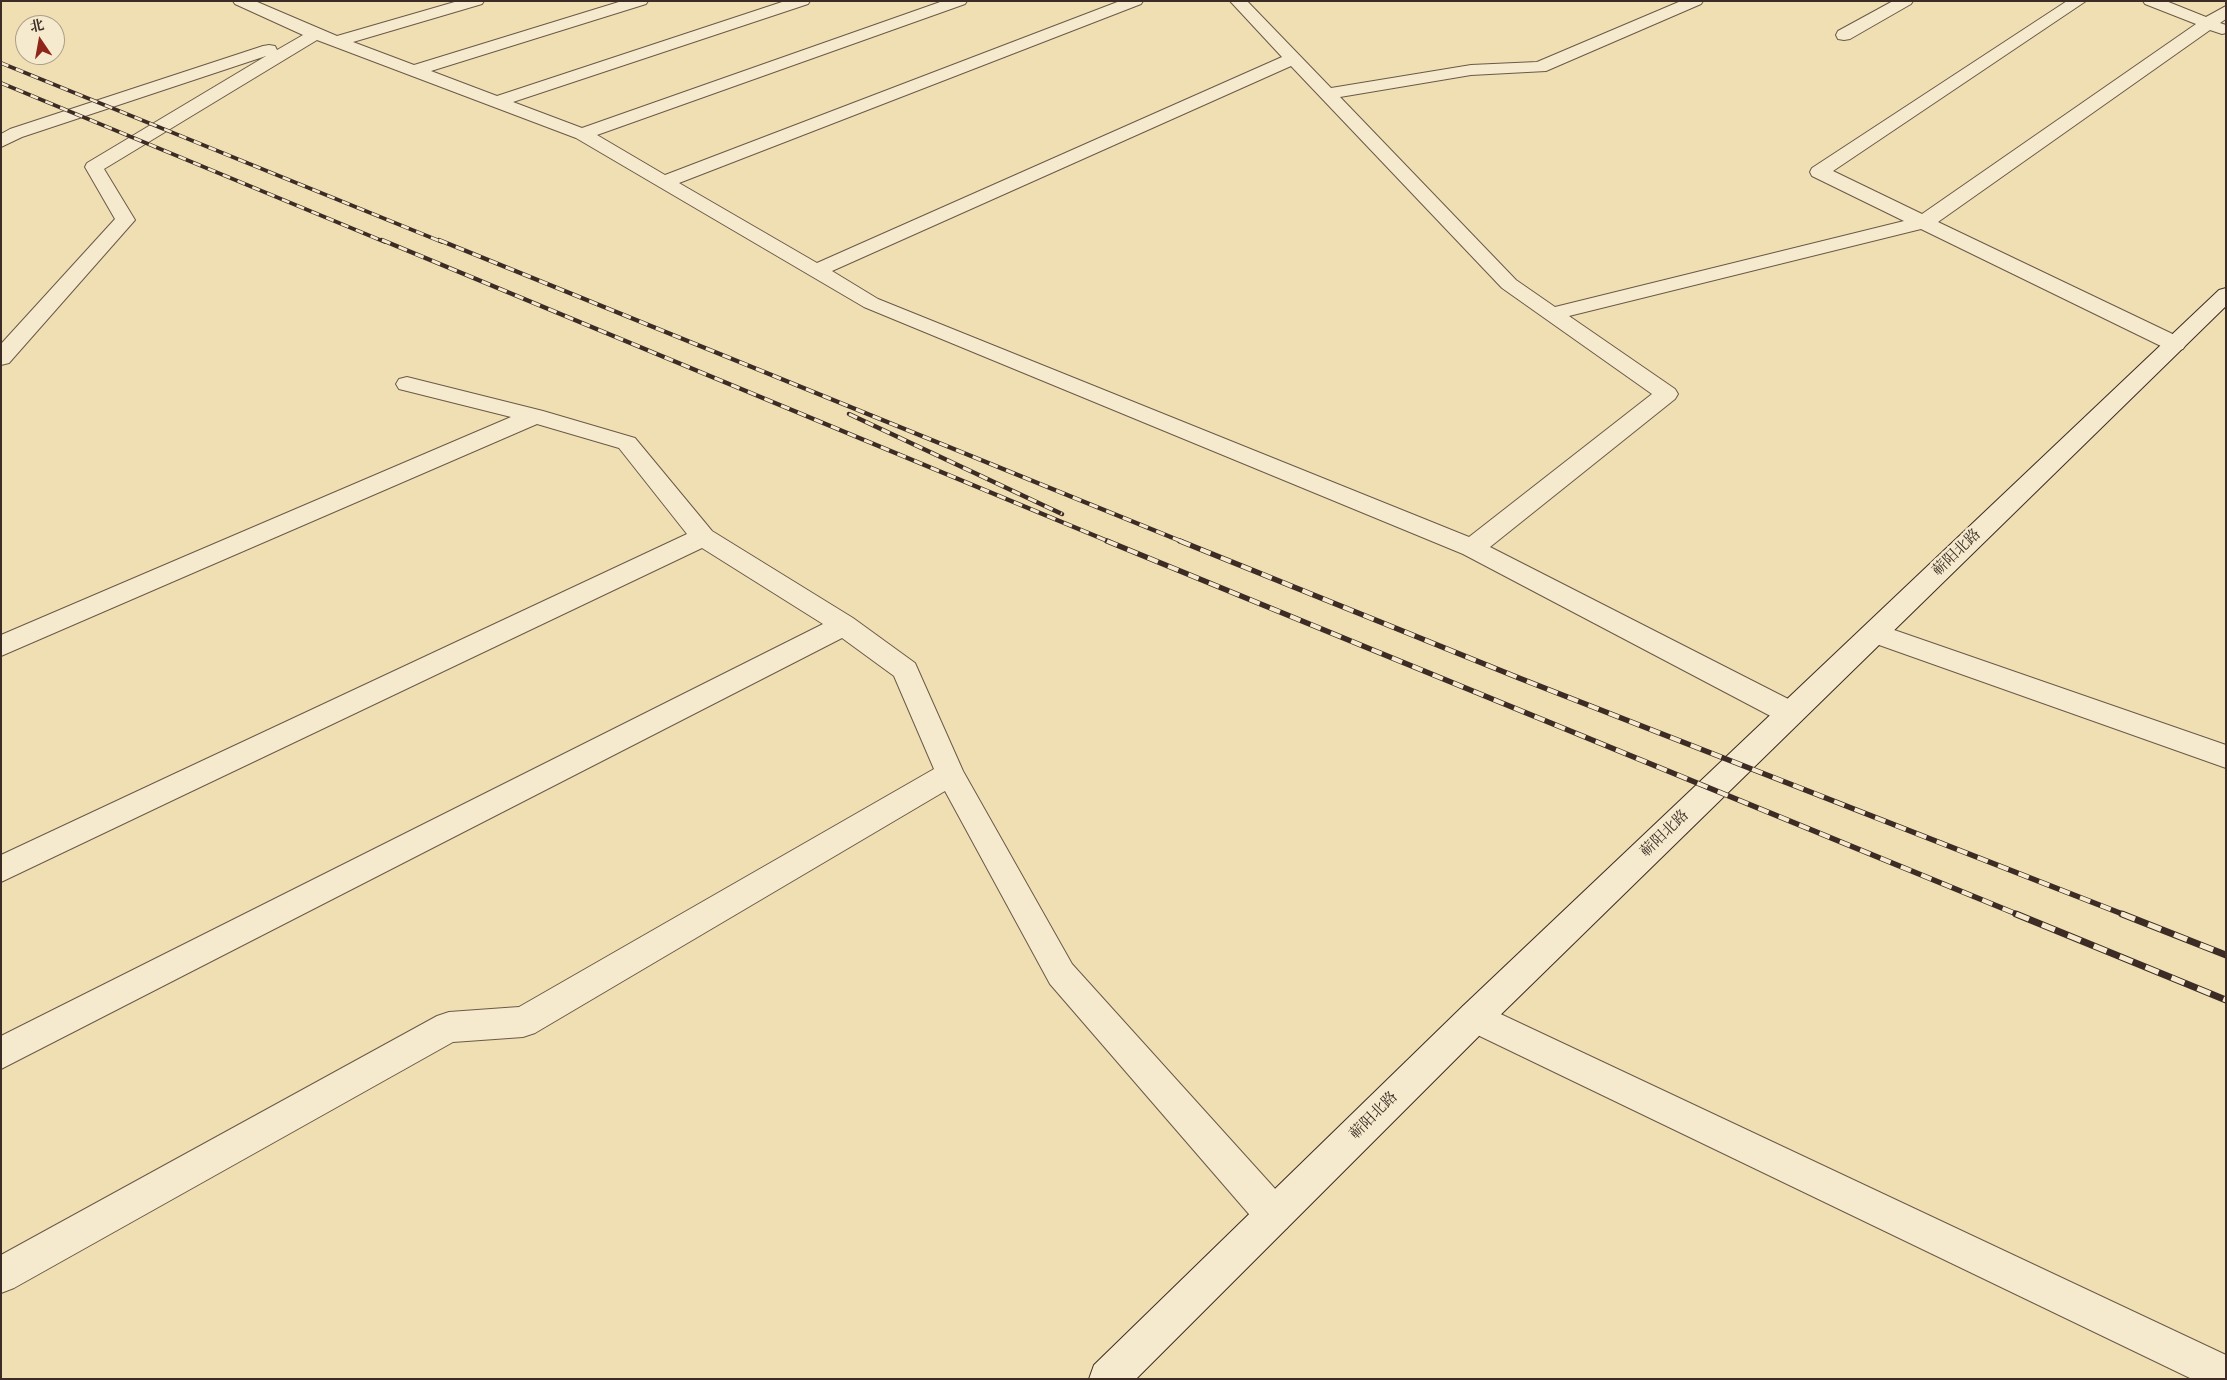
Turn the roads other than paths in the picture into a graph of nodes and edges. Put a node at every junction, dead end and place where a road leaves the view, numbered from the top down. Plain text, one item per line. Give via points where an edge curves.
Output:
1 (242, 1) edge
2 (431, 1) edge
3 (476, 1) edge
4 (640, 1) edge
5 (802, 1) edge
6 (959, 1) edge
7 (1135, 1) edge
8 (1238, 1) edge
9 (1695, 1) edge
10 (1905, 1) edge
11 (2078, 1) edge
12 (2151, 1) edge
13 (2226, 11) edge
14 (410, 21) junction
15 (2208, 24) junction
16 (2226, 30) edge
17 (316, 34) junction
18 (1844, 35) dead end
19 (336, 42) junction
20 (1293, 59) junction
21 (413, 71) junction
22 (1327, 94) junction
23 (496, 102) junction
24 (582, 134) junction
25 (1, 142) edge
26 (663, 182) junction
27 (1924, 222) junction
28 (815, 271) junction
29 (2226, 294) edge
30 (1551, 314) junction
31 (2174, 344) junction
32 (1, 358) edge
33 (407, 384) dead end
34 (535, 416) junction
35 (703, 537) junction
36 (1472, 548) junction
37 (844, 625) junction
38 (1874, 633) junction
39 (1, 646) edge
40 (1790, 713) junction
41 (2226, 757) edge
42 (950, 774) junction
43 (1, 869) edge
44 (1475, 1016) junction
45 (1, 1053) edge
46 (1274, 1215) junction
47 (1, 1275) edge
48 (2226, 1376) edge
49 (1108, 1379) edge

1 - 17 street
2 - 14 street
3 - 14 street
4 - 21 street
5 - 23 street
6 - 24 street
7 - 26 street
8 - 20 street
9 - 22 street via 1540,67 1471,70
10 - 18 street
11 - 27 street via 1820,172
12 - 15 street
13 - 15 street
14 - 19 street
15 - 16 street
15 - 27 street
17 - 19 street
17 - 25 street via 16,133
17 - 32 street via 94,167 125,220
19 - 21 street
20 - 22 street
20 - 28 street
21 - 23 street
22 - 30 street via 1509,284
23 - 24 street
24 - 26 street
26 - 28 street
27 - 30 street
27 - 31 street
28 - 36 street via 871,303
29 - 31 street, 蕲阳北路
30 - 36 street via 1667,394
31 - 38 street, 蕲阳北路
33 - 34 street
34 - 35 street via 627,443
34 - 39 street
35 - 37 street
35 - 43 street
36 - 40 street
37 - 42 street via 905,670
37 - 45 street
38 - 40 street, 蕲阳北路
38 - 41 street
40 - 44 street, 蕲阳北路
42 - 46 street via 1061,974
42 - 47 street via 523,1022 449,1027
44 - 46 street, 蕲阳北路
44 - 48 street
46 - 49 street, 蕲阳北路

